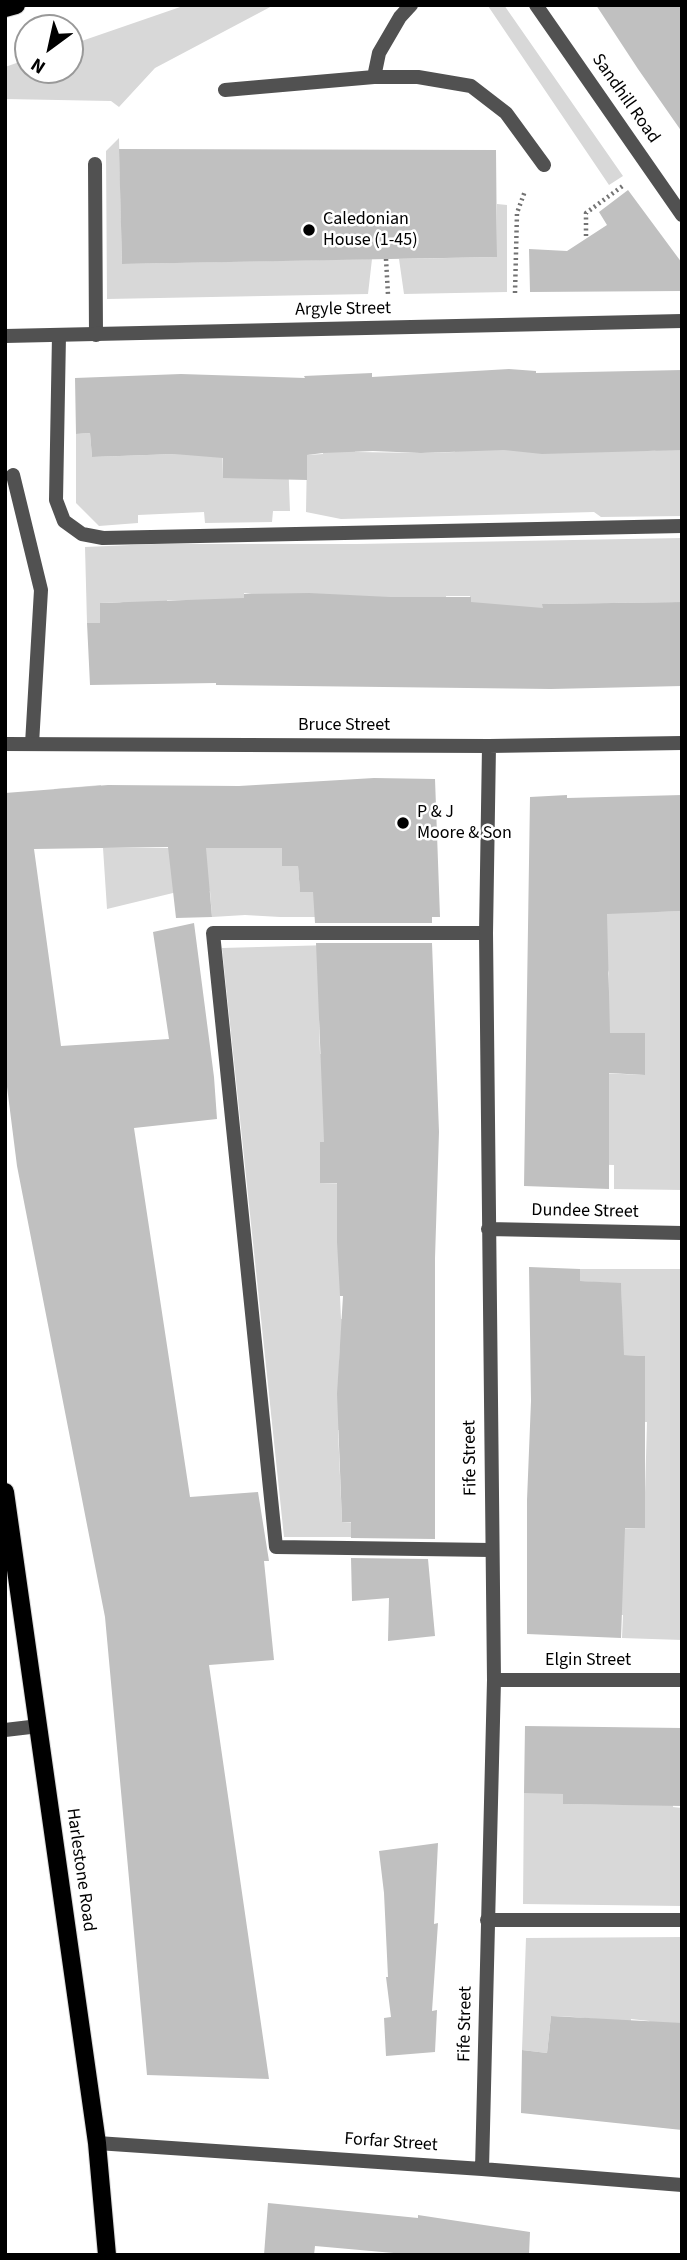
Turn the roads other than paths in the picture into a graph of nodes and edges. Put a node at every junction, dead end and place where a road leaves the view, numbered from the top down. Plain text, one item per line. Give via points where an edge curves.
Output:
1 (16, 5) edge
2 (411, 5) edge
3 (536, 5) edge
4 (5, 8) edge
5 (374, 77) junction
6 (225, 90) dead end
7 (95, 164) dead end
8 (544, 165) road end
9 (682, 215) edge
10 (682, 321) edge
11 (59, 335) junction
12 (96, 335) junction
13 (5, 336) edge
14 (13, 475) dead end
15 (682, 526) edge
16 (682, 743) edge
17 (5, 744) edge
18 (32, 744) junction
19 (489, 746) junction
20 (486, 933) junction
21 (488, 1230) junction
22 (682, 1233) edge
23 (5, 1492) edge
24 (491, 1550) junction
25 (682, 1679) edge
26 (494, 1680) junction
27 (39, 1727) junction
28 (5, 1730) edge
29 (487, 1920) junction
30 (682, 1920) edge
31 (97, 2143) junction
32 (482, 2168) junction
33 (682, 2185) edge
34 (107, 2255) edge

1 - 4 main road
2 - 5 street via 379,53
3 - 9 street, Sandhill Road
5 - 6 street
5 - 8 street via 418,76 471,86 506,113
7 - 12 street
10 - 12 street, Argyle Street
11 - 12 street, Argyle Street
11 - 13 street, Argyle Street
11 - 15 street via 56,500 64,521 82,534 103,538
14 - 18 street via 41,590
16 - 19 street, Bruce Street
17 - 18 street, Bruce Street
18 - 19 street, Bruce Street
19 - 20 street, Fife Street
20 - 21 street, Fife Street
20 - 24 street via 213,933 276,1548
21 - 22 street, Dundee Street
21 - 24 street, Fife Street
23 - 27 main road, Harlestone Road
24 - 26 street, Fife Street
25 - 26 street, Elgin Street
26 - 29 street, Fife Street
27 - 28 street
27 - 31 main road, Harlestone Road
29 - 30 street
29 - 32 street, Fife Street
31 - 32 street, Forfar Street
31 - 34 main road, Harlestone Road
32 - 33 street, Forfar Street

